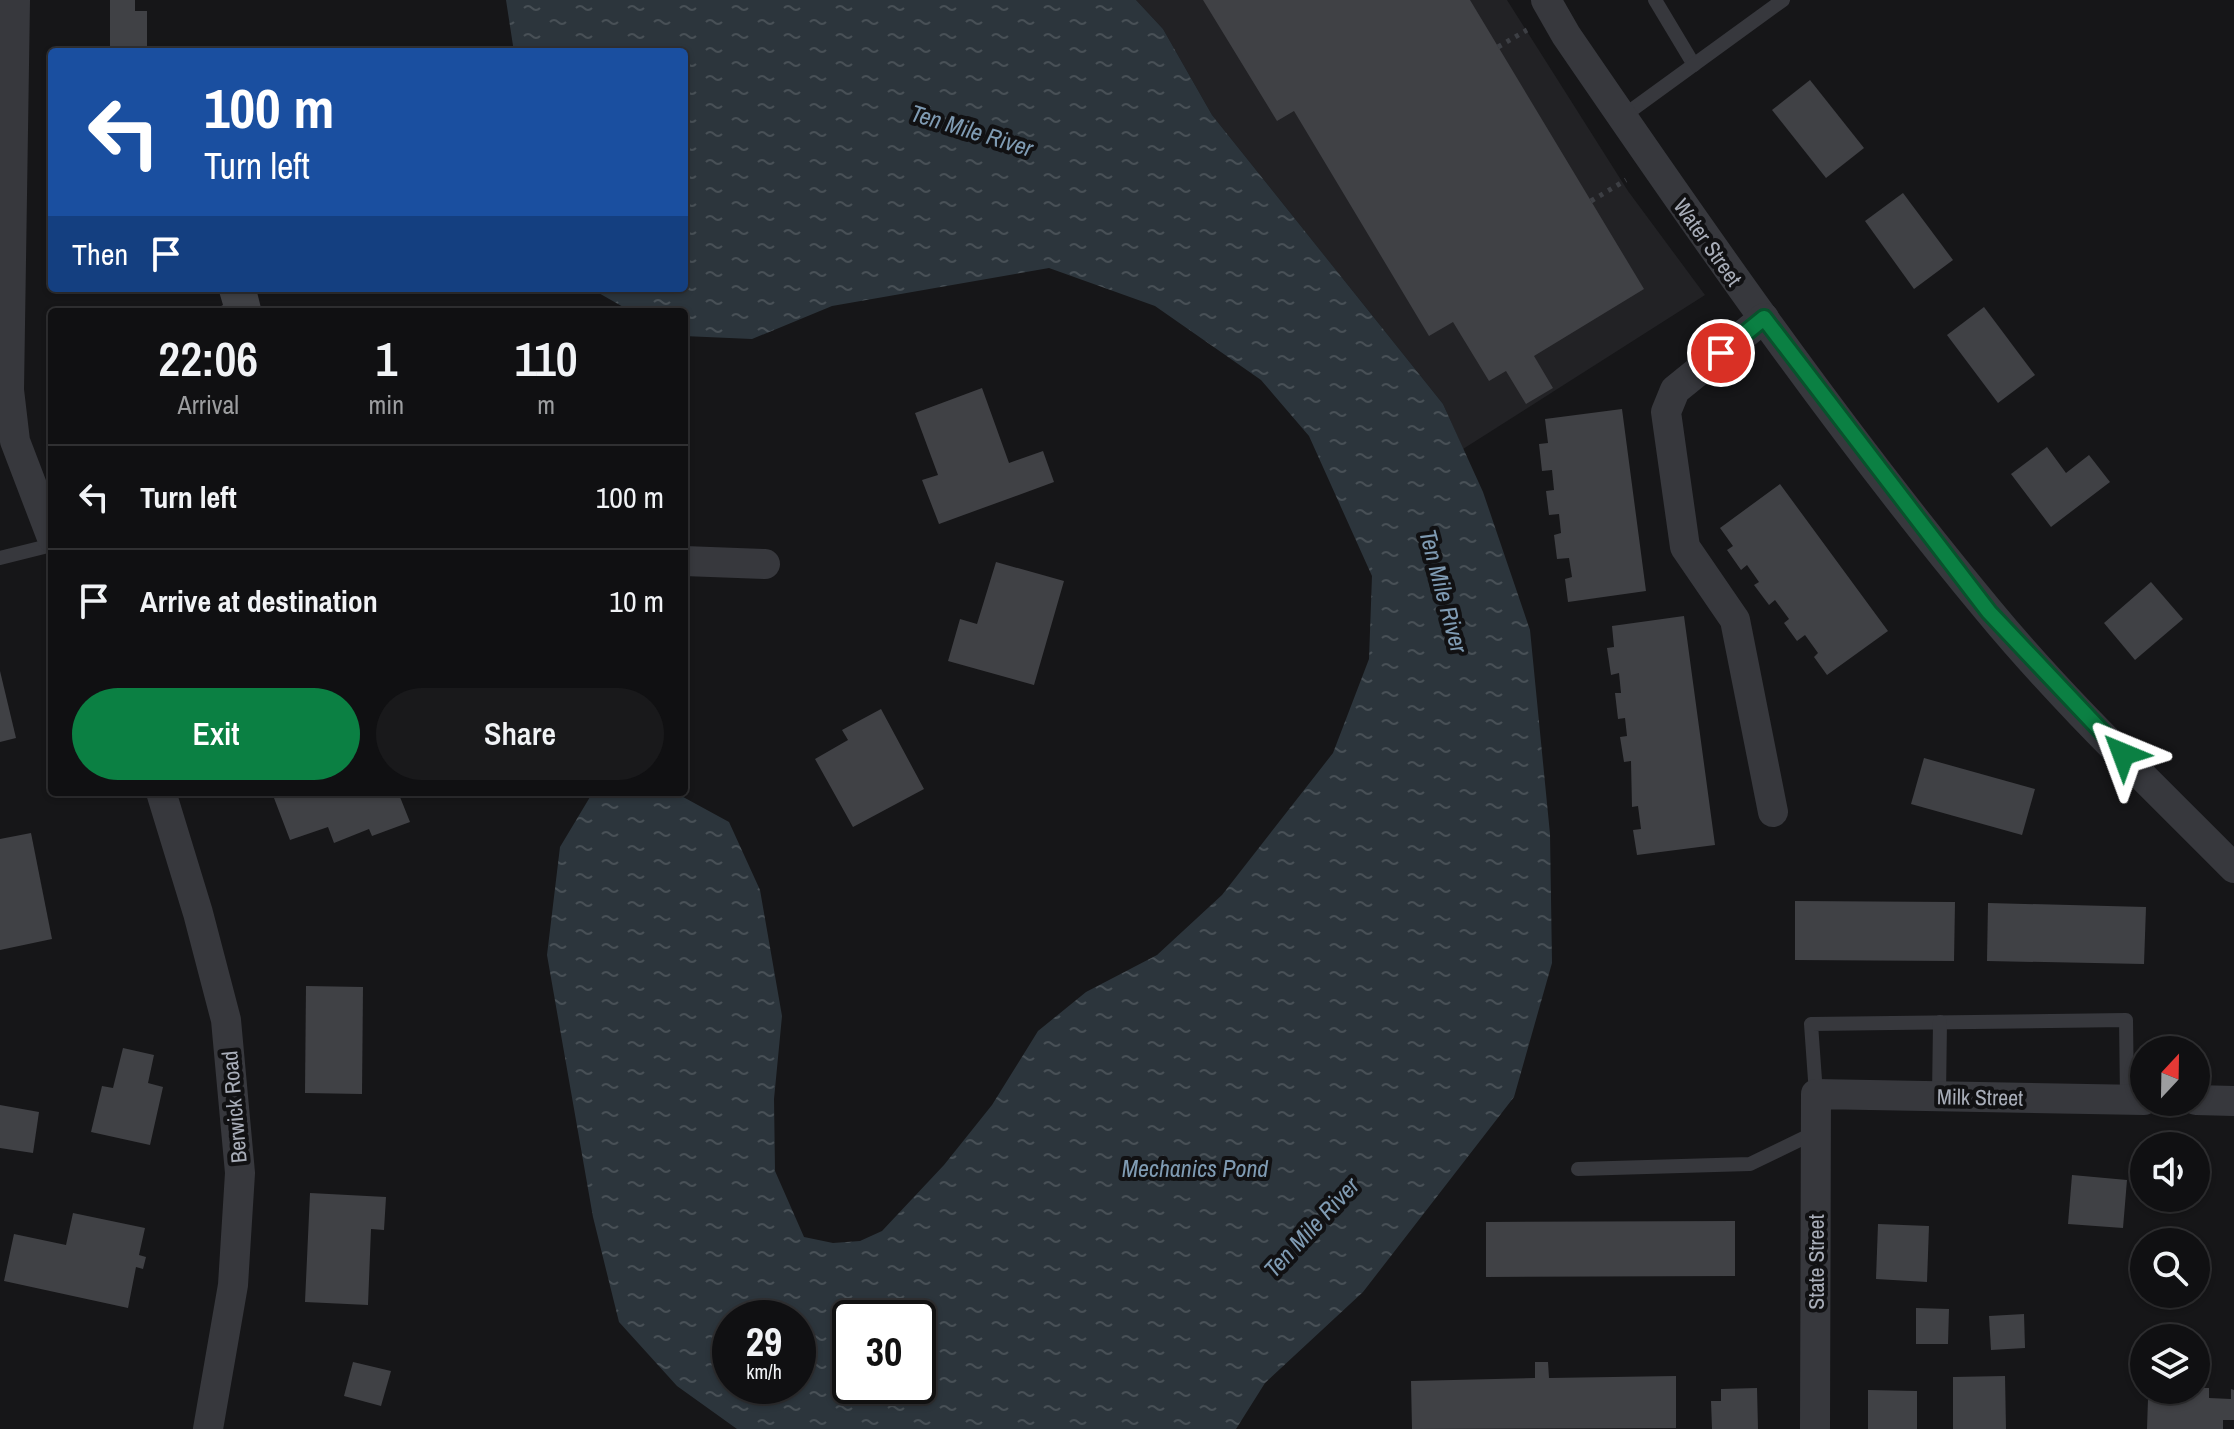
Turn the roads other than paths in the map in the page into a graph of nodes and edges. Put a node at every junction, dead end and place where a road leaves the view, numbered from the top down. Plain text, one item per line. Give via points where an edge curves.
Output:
1 (15, 0) edge
2 (1546, 0) edge
3 (1655, 0) edge
4 (1783, 0) edge
5 (1694, 65) junction
6 (1622, 117) junction
7 (1764, 318) junction
8 (48, 528) edge
9 (48, 546) edge
10 (0, 558) edge
11 (688, 561) edge
12 (765, 564) dead end
13 (162, 796) edge
14 (1773, 812) dead end
15 (2234, 868) edge
16 (1940, 1022) junction
17 (2130, 1055) edge
18 (1816, 1094) junction
19 (1939, 1096) junction
20 (2130, 1099) edge
21 (2210, 1100) edge
22 (2234, 1101) edge
23 (1816, 1132) junction
24 (1578, 1169) dead end
25 (208, 1429) edge
26 (1815, 1429) edge

1 - 8 street via 9,390 15,441
2 - 6 street, Water Street
3 - 5 lane
4 - 5 lane
5 - 6 lane
6 - 7 street, Water Street
7 - 14 street via 1675,390 1666,412 1685,547 1735,620
7 - 15 street, Water Street via 1989,612
9 - 10 lane
11 - 12 street
13 - 25 street, Berwick Road via 226,1020 240,1173 233,1285
16 - 17 lane via 2126,1020
16 - 18 lane via 1811,1024
16 - 19 lane
18 - 19 street, Milk Street
18 - 23 street, State Street
19 - 20 street, Milk Street
21 - 22 street
23 - 24 lane via 1750,1164
23 - 26 street, State Street

